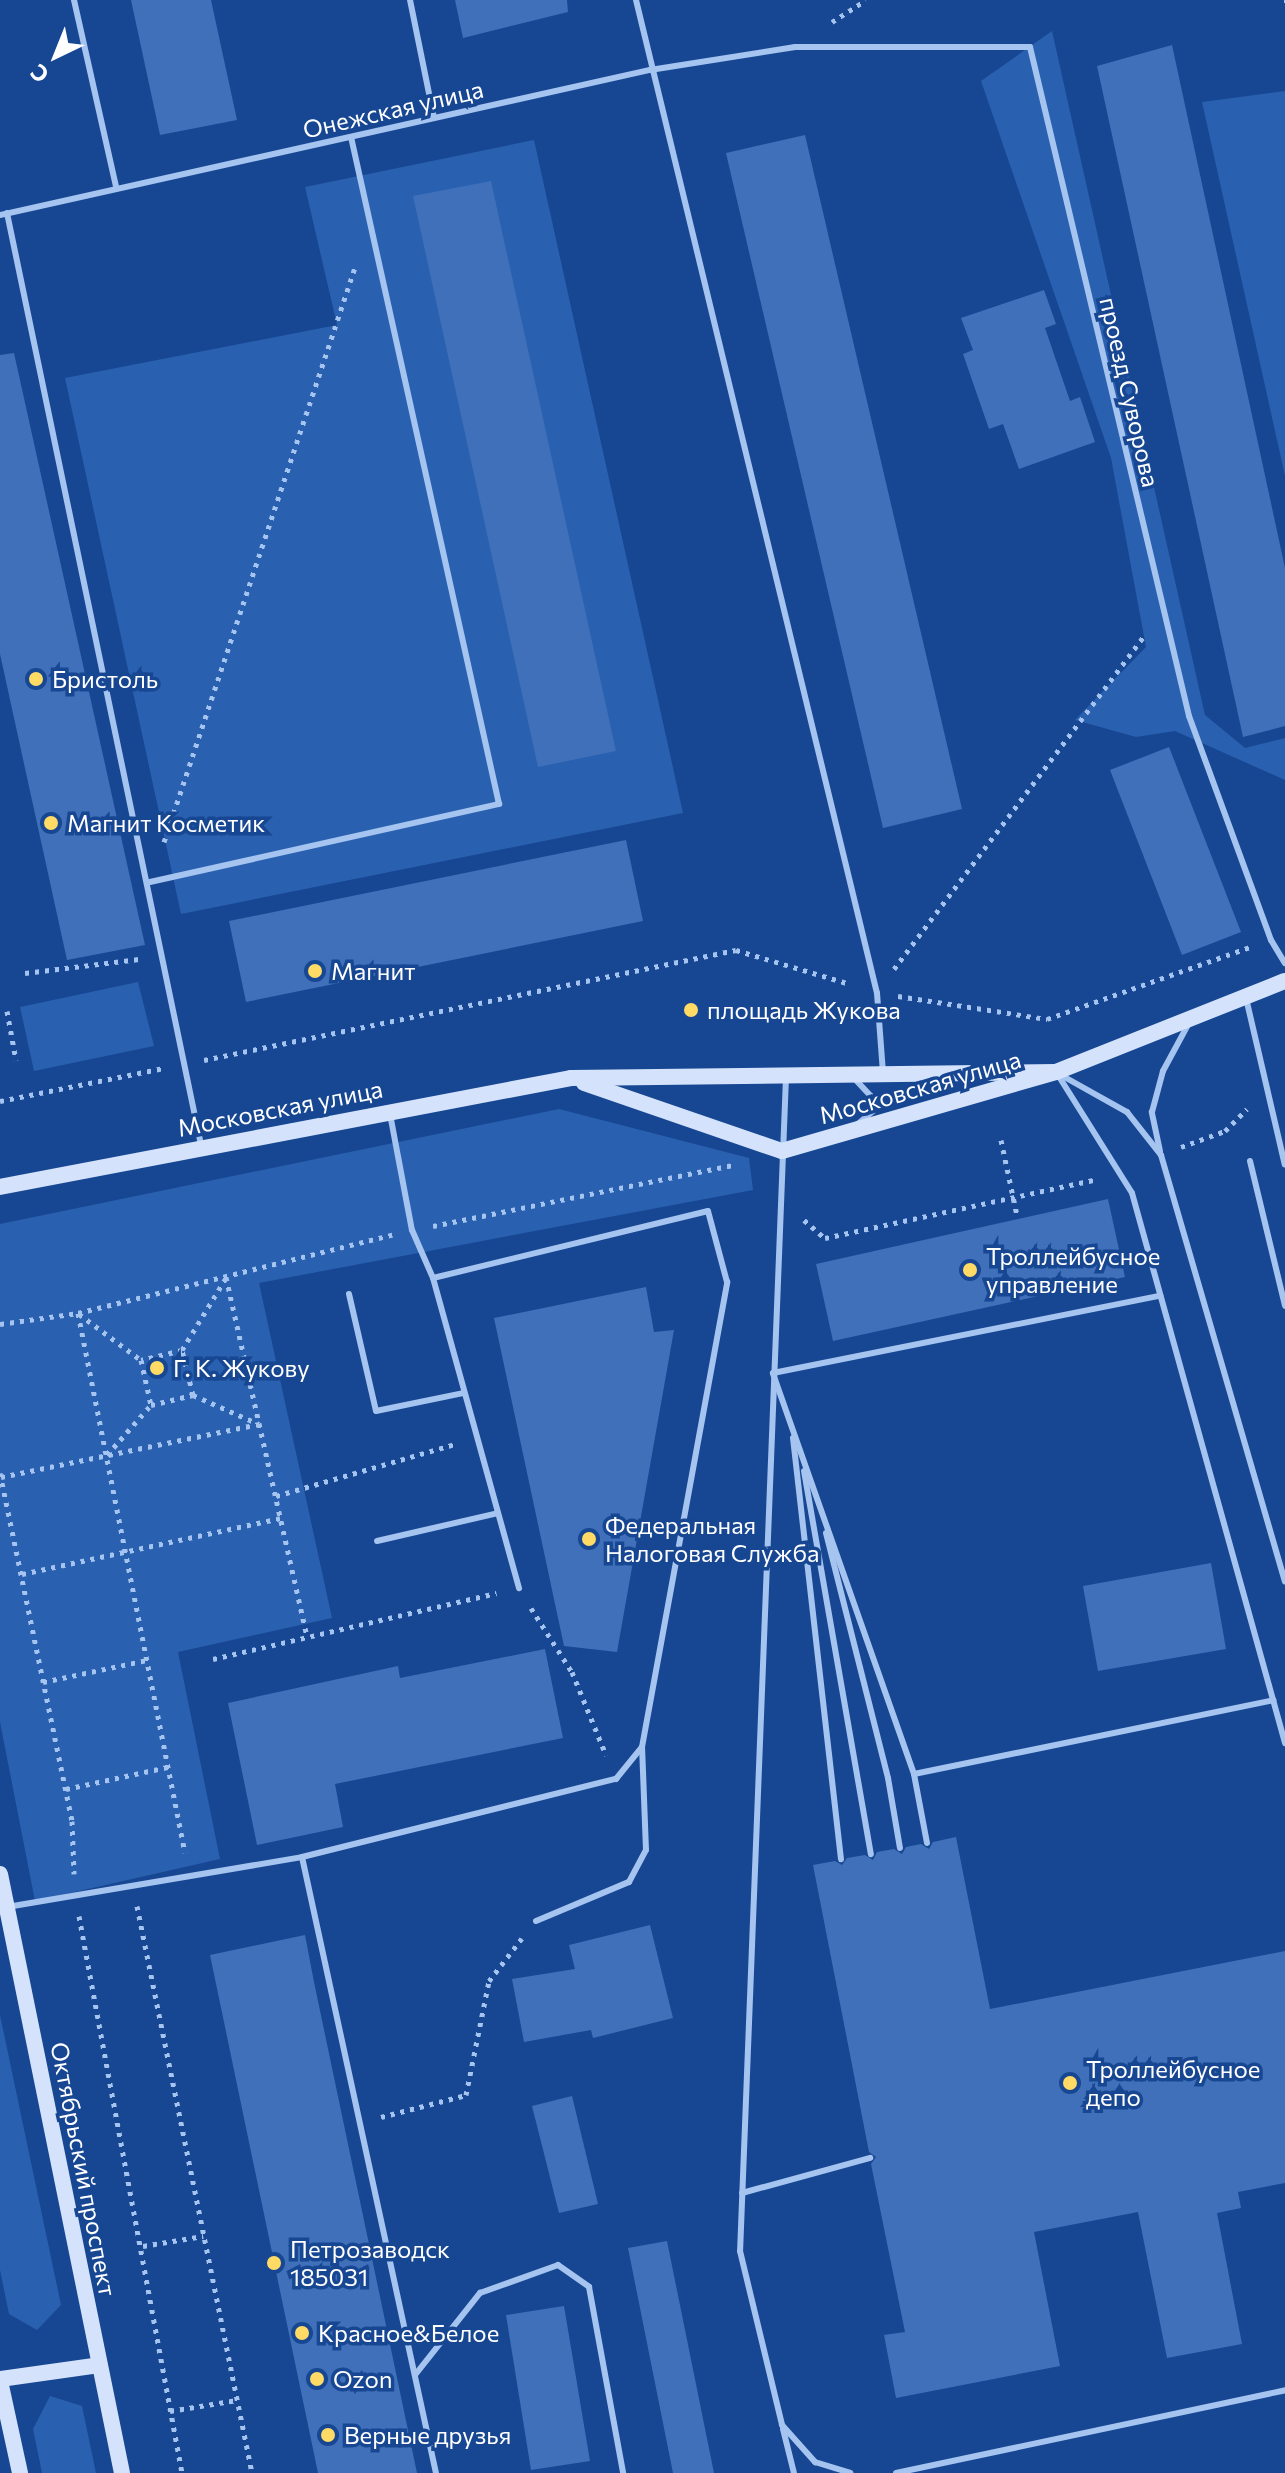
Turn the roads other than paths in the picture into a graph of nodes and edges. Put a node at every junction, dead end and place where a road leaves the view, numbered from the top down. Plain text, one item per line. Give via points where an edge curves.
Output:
1 (74, 0) edge
2 (410, 0) edge
3 (636, 0) edge
4 (795, 47) joint
5 (650, 70) junction
6 (434, 118) junction
7 (351, 137) junction
8 (116, 187) junction
9 (4, 214) edge
10 (150, 882) junction
11 (1285, 963) edge
12 (1285, 981) edge
13 (1246, 997) junction
14 (1191, 1019) junction
15 (1056, 1072) junction
16 (853, 1076) junction
17 (884, 1076) junction
18 (786, 1077) junction
19 (571, 1078) junction
20 (390, 1111) junction
21 (850, 1132) junction
22 (202, 1149) junction
23 (782, 1151) junction
24 (1161, 1155) junction
25 (1250, 1161) dead end
26 (1285, 1165) edge
27 (0, 1187) edge
28 (433, 1278) junction
29 (349, 1294) dead end
30 (1160, 1296) junction
31 (1285, 1306) edge
32 (773, 1373) junction
33 (464, 1393) junction
34 (792, 1426) junction
35 (801, 1453) junction
36 (816, 1494) junction
37 (498, 1513) junction
38 (377, 1541) dead end
39 (1285, 1581) edge
40 (519, 1588) road end
41 (1273, 1700) junction
42 (1285, 1743) edge
43 (642, 1747) junction
44 (914, 1774) junction
45 (927, 1843) dead end
46 (900, 1848) dead end
47 (871, 1854) dead end
48 (302, 1857) junction
49 (841, 1859) dead end
50 (0, 1874) edge
51 (7, 1907) junction
52 (536, 1921) road end
53 (870, 2158) dead end
54 (742, 2193) junction
55 (99, 2365) junction
56 (415, 2375) junction
57 (0, 2380) edge
58 (1285, 2390) edge
59 (782, 2425) junction
60 (20, 2473) edge
61 (122, 2473) edge
62 (436, 2473) edge
63 (623, 2473) edge
64 (794, 2473) edge
65 (850, 2473) edge
66 (896, 2473) edge

1 - 8 lane
2 - 6 lane
3 - 5 lane
4 - 5 lane, Онежская улица
4 - 11 lane, проезд Суворова via 1030,47 1189,716 1271,940
5 - 6 lane, Онежская улица
5 - 17 lane via 877,993
6 - 7 lane, Онежская улица
7 - 8 lane, Онежская улица
7 - 10 lane via 499,804
8 - 9 lane, Онежская улица
9 - 10 lane
10 - 22 lane
12 - 13 street, Московская улица
13 - 14 street, Московская улица
13 - 26 lane via 1251,1039
14 - 15 street, Московская улица
14 - 24 lane via 1163,1071 1152,1112
15 - 17 street, Московская улица
15 - 21 street, Московская улица
15 - 24 lane via 1127,1112
15 - 30 lane via 1132,1193
16 - 17 street, Московская улица
16 - 18 street, Московская улица
16 - 21 lane via 871,1096 873,1111
18 - 19 street, Московская улица
18 - 23 lane
19 - 20 street, Московская улица
19 - 23 street, Московская улица
20 - 22 street, Московская улица
20 - 28 lane via 412,1230
21 - 23 street, Московская улица
22 - 27 street, Московская улица
23 - 32 lane
24 - 39 lane
25 - 31 lane
28 - 33 lane
28 - 43 lane via 708,1211 727,1282
29 - 33 lane via 376,1411
30 - 32 lane
30 - 41 lane
32 - 34 lane
32 - 54 lane
33 - 37 lane
34 - 35 lane
34 - 49 lane
35 - 36 lane
35 - 47 lane
36 - 44 lane
36 - 46 lane via 888,1778
37 - 38 lane
37 - 40 lane
41 - 42 lane
41 - 44 lane
43 - 48 lane via 616,1779
43 - 52 lane via 646,1850 629,1882
44 - 45 lane
48 - 51 lane
48 - 56 lane
50 - 51 street, Октябрьский проспект
51 - 55 street, Октябрьский проспект
53 - 54 lane
54 - 59 lane via 740,2251
55 - 57 street
55 - 61 street, Октябрьский проспект
56 - 62 lane
56 - 63 lane via 480,2293 558,2265 589,2287
57 - 60 street
58 - 66 lane
59 - 64 lane
59 - 65 lane via 815,2462

